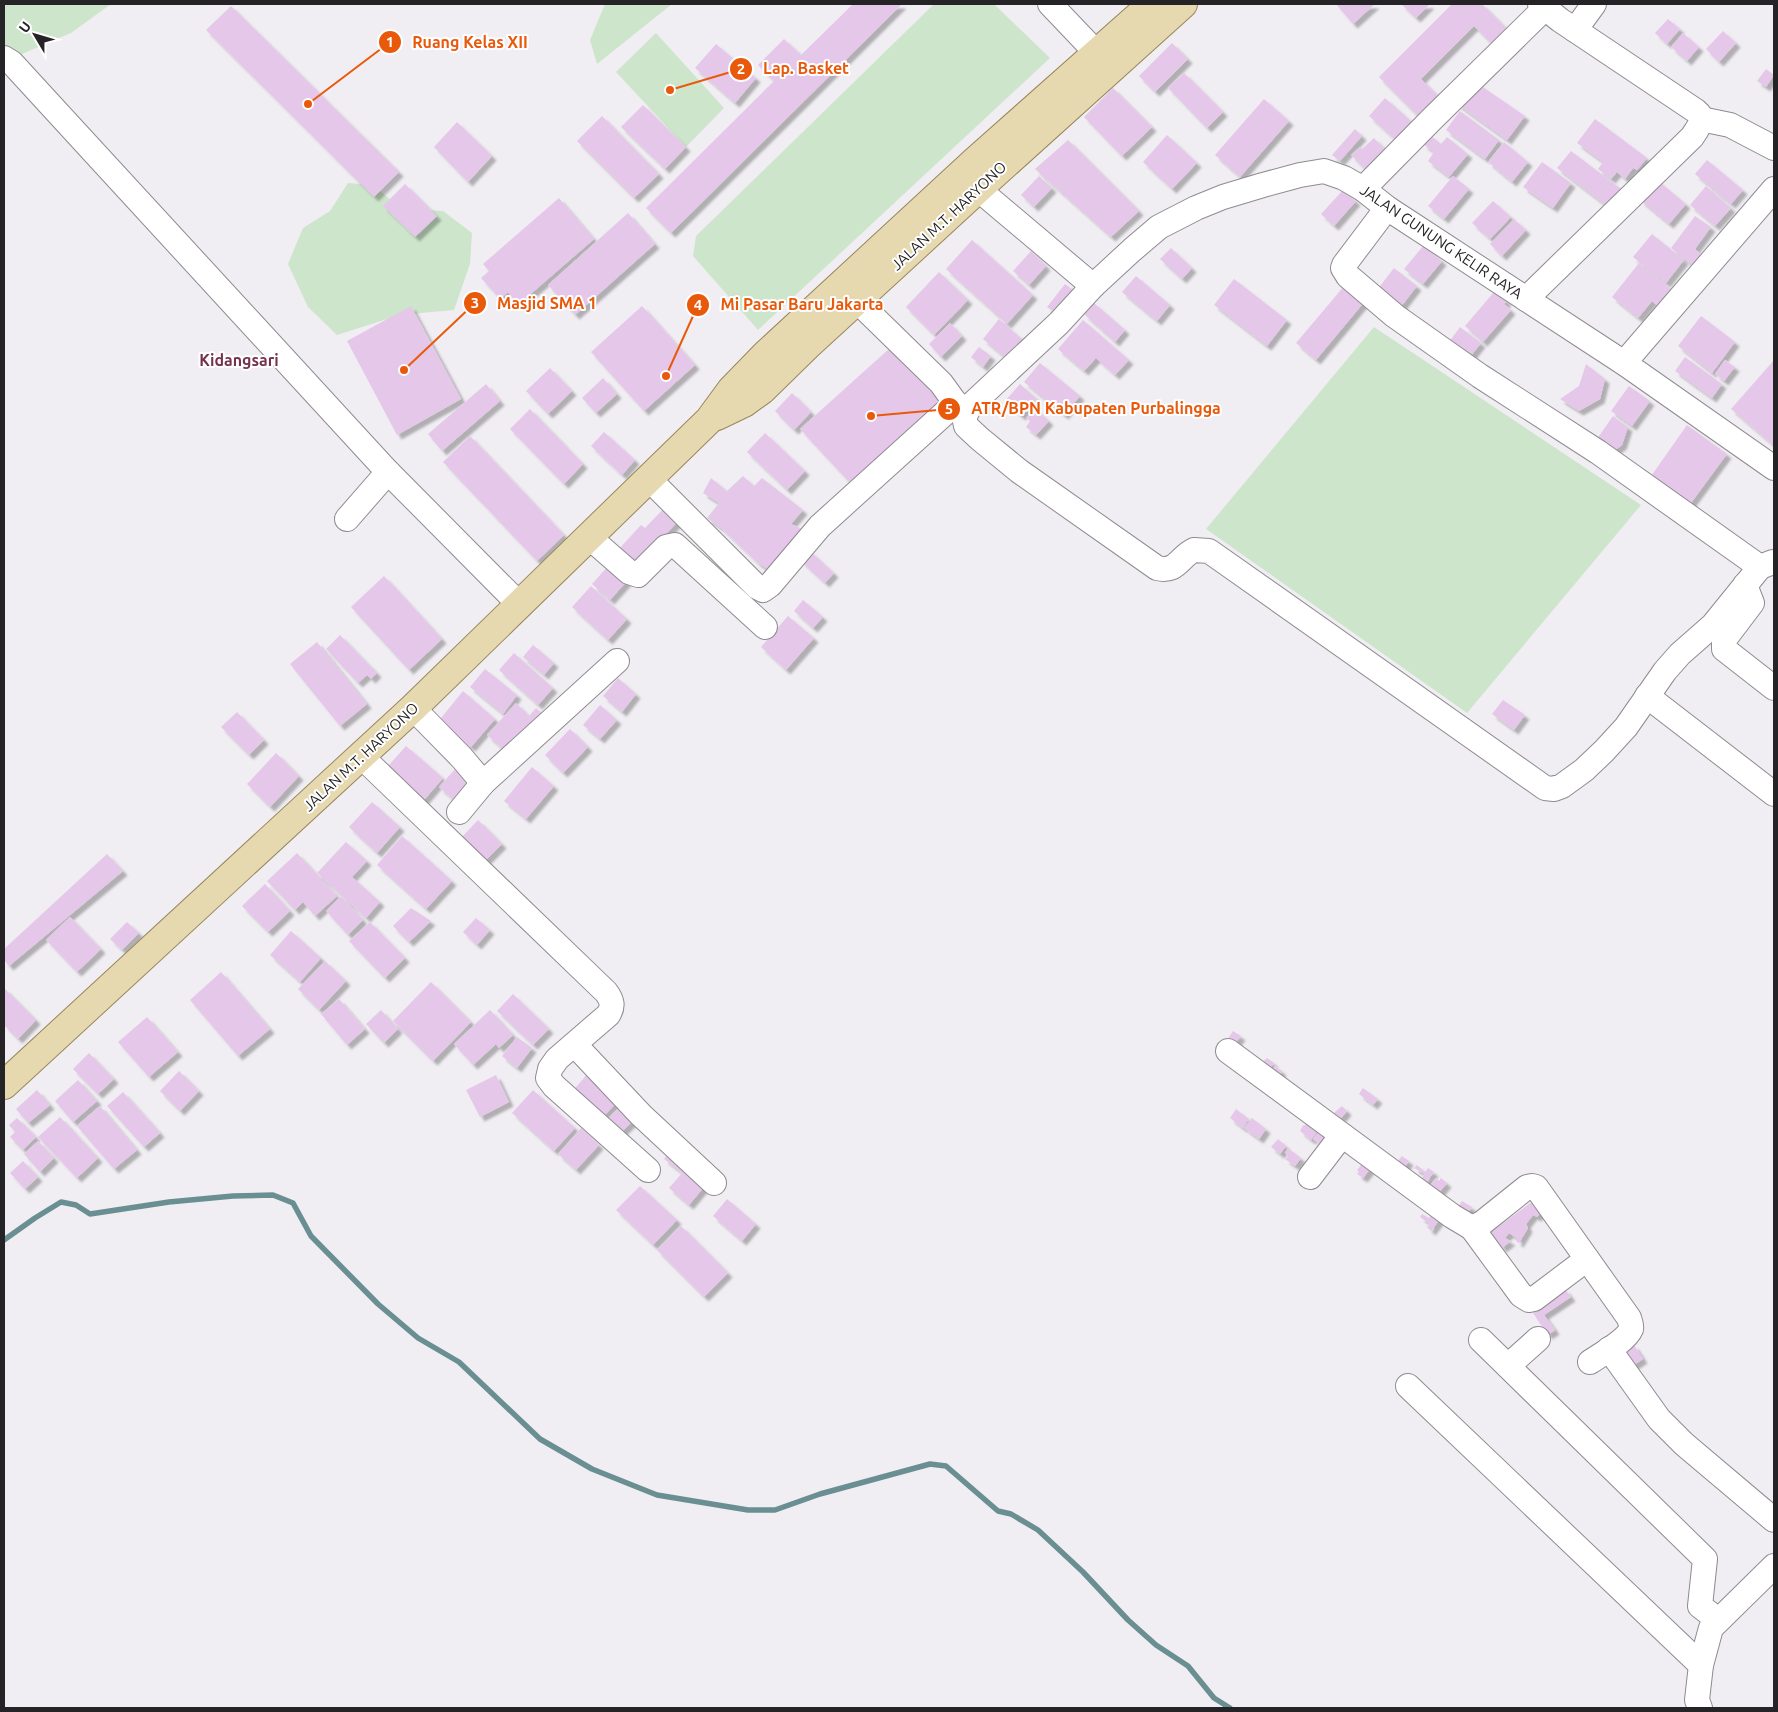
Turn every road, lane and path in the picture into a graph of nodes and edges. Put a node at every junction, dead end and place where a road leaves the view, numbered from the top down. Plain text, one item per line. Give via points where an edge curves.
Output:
1 (1050, 4) edge
2 (1152, 4) edge
3 (1183, 4) edge
4 (1594, 4) edge
5 (1542, 6) edge
6 (1575, 30) junction
7 (4, 58) edge
8 (1104, 61) junction
9 (1701, 119) junction
10 (1774, 148) edge
11 (978, 189) junction
12 (1363, 189) junction
13 (1774, 189) edge
14 (1388, 208) junction
15 (1093, 286) junction
16 (1526, 299) junction
17 (857, 301) junction
18 (1624, 364) junction
19 (960, 409) junction
20 (709, 420) junction
21 (1774, 468) edge
22 (388, 472) junction
23 (649, 479) junction
24 (347, 519) dead end
25 (590, 537) junction
26 (1756, 580) edge
27 (520, 605) junction
28 (765, 626) dead end
29 (617, 661) dead end
30 (1774, 688) edge
31 (1654, 700) junction
32 (413, 708) junction
33 (362, 757) junction
34 (483, 783) junction
35 (1774, 794) edge
36 (459, 812) dead end
37 (575, 1045) junction
38 (1228, 1051) dead end
39 (4, 1084) edge
40 (1342, 1135) junction
41 (648, 1170) dead end
42 (1310, 1177) dead end
43 (714, 1183) dead end
44 (1472, 1228) junction
45 (1587, 1259) junction
46 (1538, 1339) dead end
47 (1480, 1340) dead end
48 (1508, 1366) junction
49 (1408, 1386) dead end
50 (1774, 1520) edge
51 (1774, 1566) edge
52 (1718, 1620) junction
53 (1701, 1665) junction
54 (1700, 1708) edge

1 - 8 street
2 - 8 main road, JALAN M.T. HARYONO
3 - 8 main road, JALAN M.T. HARYONO
4 - 6 street
5 - 6 street
5 - 12 street
6 - 9 street via 1696,111
7 - 22 street
8 - 11 main road, JALAN M.T. HARYONO
8 - 20 main road, JALAN M.T. HARYONO via 975,161 773,347 731,390
9 - 10 street via 1730,125
9 - 16 street via 1692,136
11 - 15 street
11 - 17 main road, JALAN M.T. HARYONO
12 - 14 street, JALAN GUNUNG KELIR RAYA
12 - 15 street, JALAN GUNUNG KELIR RAYA via 1324,171 1223,197 1159,227
13 - 18 street
14 - 16 street, JALAN GUNUNG KELIR RAYA
14 - 26 street via 1344,266 1348,276 1395,316 1480,376 1598,452
15 - 19 street, JALAN GUNUNG KELIR RAYA via 1059,323 976,400
16 - 18 street, JALAN GUNUNG KELIR RAYA
17 - 19 street via 941,383
17 - 20 main road, JALAN M.T. HARYONO via 762,390
18 - 21 street, JALAN GUNUNG KELIR RAYA
19 - 23 street, JALAN GUNUNG KELIR RAYA via 820,526 763,590
19 - 31 street via 966,426 1019,471 1157,568 1172,568 1194,550 1209,551 1545,788 1554,789 1584,770
20 - 23 main road, JALAN M.T. HARYONO
22 - 24 street
22 - 27 street
23 - 25 main road, JALAN M.T. HARYONO
25 - 27 main road, JALAN M.T. HARYONO
25 - 28 street via 629,572 638,574 666,547 675,545
26 - 30 street via 1750,607 1724,640 1723,646
26 - 31 street via 1680,654
27 - 32 main road, JALAN M.T. HARYONO
29 - 34 street
31 - 35 street
32 - 33 main road, JALAN M.T. HARYONO
32 - 34 street
33 - 37 street via 606,992 612,1010
33 - 39 main road, JALAN M.T. HARYONO
34 - 36 street
37 - 41 street via 557,1059 548,1078
37 - 43 street
38 - 40 street
40 - 42 street
40 - 44 street
44 - 45 street via 1525,1299 1534,1299
44 - 45 street via 1510,1200 1532,1186 1536,1187
45 - 50 street via 1631,1324 1630,1331 1600,1356 1638,1391 1684,1444
46 - 48 street
47 - 48 street
48 - 52 street via 1705,1559 1700,1606
49 - 53 street
51 - 52 street
52 - 53 street via 1708,1634
53 - 54 street via 1697,1700

